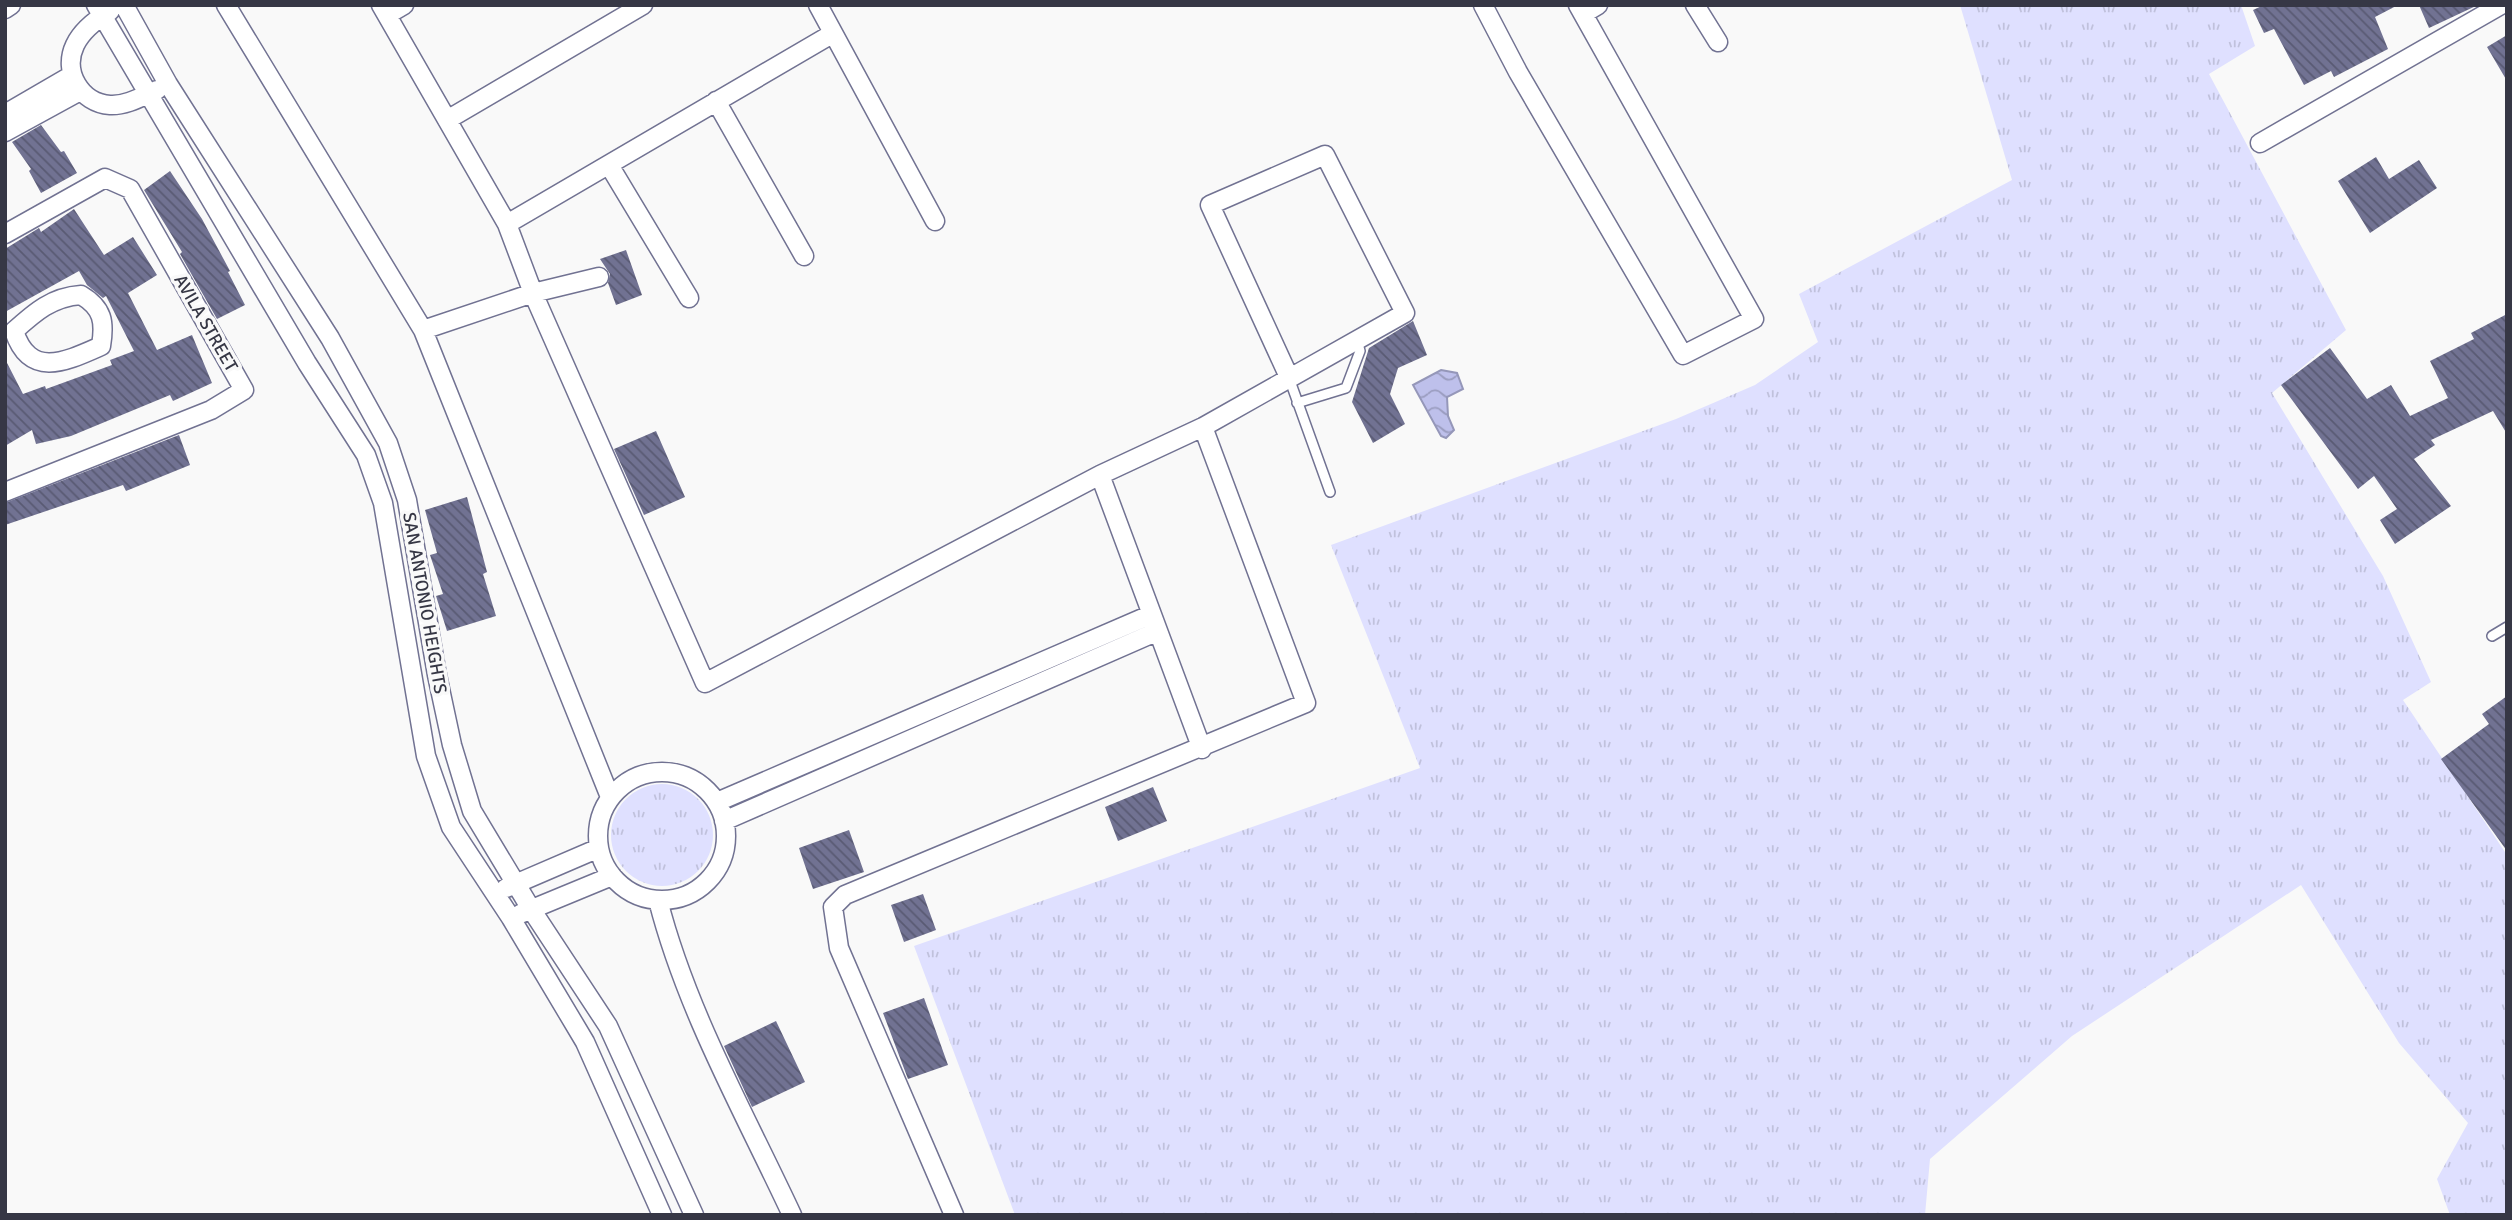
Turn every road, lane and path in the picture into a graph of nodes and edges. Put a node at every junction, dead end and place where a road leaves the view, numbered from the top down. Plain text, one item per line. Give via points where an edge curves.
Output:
1 (11, 5) edge
2 (122, 5) edge
3 (226, 5) edge
4 (404, 5) edge
5 (643, 5) edge
6 (818, 5) edge
7 (1483, 5) edge
8 (1695, 5) edge
9 (2501, 5) edge
10 (1586, 8) edge
11 (5, 9) edge
12 (99, 10) edge
13 (384, 10) edge
14 (832, 34) junction
15 (1718, 42) dead end
16 (76, 83) junction
17 (168, 85) junction
18 (147, 94) junction
19 (716, 101) junction
20 (5, 114) edge
21 (447, 120) junction
22 (5, 132) edge
23 (2260, 143) dead end
24 (609, 165) junction
25 (935, 220) dead end
26 (507, 224) junction
27 (5, 234) edge
28 (804, 256) dead end
29 (599, 277) dead end
30 (533, 293) junction
31 (689, 298) dead end
32 (422, 330) junction
33 (9, 333) edge
34 (1356, 338) junction
35 (1289, 377) junction
36 (1297, 402) junction
37 (1203, 427) junction
38 (1100, 475) junction
39 (6, 490) edge
40 (1329, 492) dead end
41 (1153, 624) junction
42 (2507, 627) edge
43 (2492, 636) dead end
44 (1202, 749) junction
45 (610, 797) junction
46 (717, 802) junction
47 (724, 821) junction
48 (599, 848) junction
49 (612, 876) junction
50 (515, 884) junction
51 (493, 894) junction
52 (658, 900) junction
53 (531, 909) junction
54 (511, 918) junction
55 (662, 1215) edge
56 (694, 1215) edge
57 (792, 1215) edge
58 (954, 1215) edge

1 - 11 street
2 - 12 street
2 - 17 street, SAN ANTONIO HEIGHTS
3 - 32 street
4 - 13 street
5 - 21 street
6 - 14 street
7 - 10 street via 1683,355 1754,319
8 - 15 street
9 - 23 street
12 - 16 street via 75,45
12 - 18 street, SAN ANTONIO HEIGHTS
13 - 21 street
14 - 19 street
14 - 25 street
16 - 18 street via 94,101 111,105
16 - 20 street
16 - 22 street
17 - 18 street
17 - 50 street, SAN ANTONIO HEIGHTS via 330,338 388,443 407,500 452,745 472,811
18 - 51 street, SAN ANTONIO HEIGHTS via 366,455 386,516 426,756 450,827
19 - 24 street
19 - 28 street
21 - 26 street
24 - 26 street
24 - 31 street
26 - 30 street
27 - 39 street, AVILA STREET via 105,178 130,189 244,390 211,410
29 - 30 street
30 - 32 street
30 - 38 street via 705,683
32 - 45 street
33 - 33 street via 33,359 55,364 101,346 104,318 95,303 81,295 64,297 38,309
34 - 35 street
34 - 35 street via 1405,313 1325,155 1210,205
34 - 36 lane via 1360,351 1346,388
35 - 36 lane
35 - 37 street
36 - 40 lane
37 - 38 street
37 - 44 street via 1306,703
38 - 41 street
41 - 44 street
41 - 46 street
41 - 47 street
42 - 43 lane
44 - 58 street via 845,895 832,907 839,948
45 - 46 street via 644,774 665,771 685,775
45 - 48 street via 600,821
46 - 47 street
47 - 52 street via 722,860 711,877 678,898
48 - 49 street
48 - 50 street
49 - 52 street via 640,897
49 - 53 street
50 - 51 street
50 - 53 street, SAN ANTONIO HEIGHTS
51 - 54 street, SAN ANTONIO HEIGHTS
52 - 57 street via 697,1012
53 - 54 street
53 - 56 street, SAN ANTONIO HEIGHTS via 608,1027
54 - 55 street, SAN ANTONIO HEIGHTS via 585,1042

